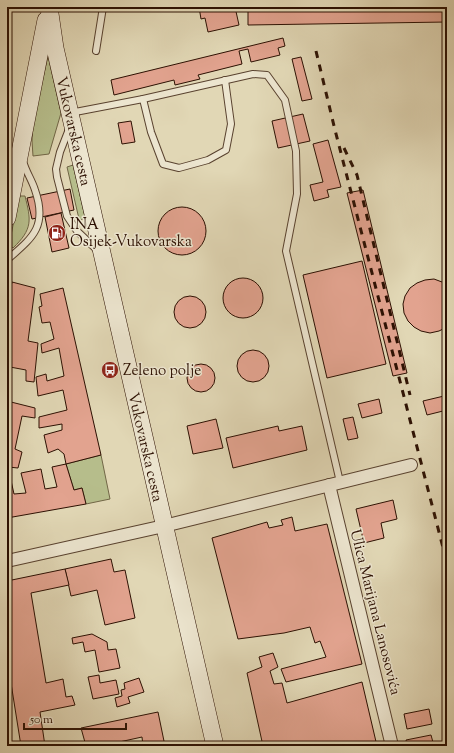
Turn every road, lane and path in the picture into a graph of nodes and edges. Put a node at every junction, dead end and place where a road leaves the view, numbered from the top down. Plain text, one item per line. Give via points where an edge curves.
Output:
1 (49, 7) edge
2 (103, 7) edge
3 (96, 50) dead end
4 (225, 80) junction
5 (143, 99) junction
6 (71, 116) junction
7 (21, 149) junction
8 (7, 215) edge
9 (7, 260) edge
10 (104, 260) junction
11 (411, 465) dead end
12 (334, 484) junction
13 (164, 526) junction
14 (7, 561) edge
15 (215, 746) edge
16 (392, 746) edge

1 - 6 main road, Vukovarska cesta via 55,48
1 - 7 main road
2 - 3 lane
4 - 5 lane
4 - 5 lane via 231,124 226,150 208,160 179,168 163,164 151,132
4 - 12 lane via 253,74 267,75 285,100 296,151 298,194 286,251
5 - 6 lane
6 - 10 main road, Vukovarska cesta
6 - 10 lane via 56,169 57,177 67,216 77,231
7 - 8 main road
7 - 9 lane via 24,166 38,200 39,222 36,232
10 - 13 main road, Vukovarska cesta
11 - 12 street
12 - 13 street
12 - 16 street, Ulica Marijana Lanosovića
13 - 14 street
13 - 15 main road, Vukovarska cesta

